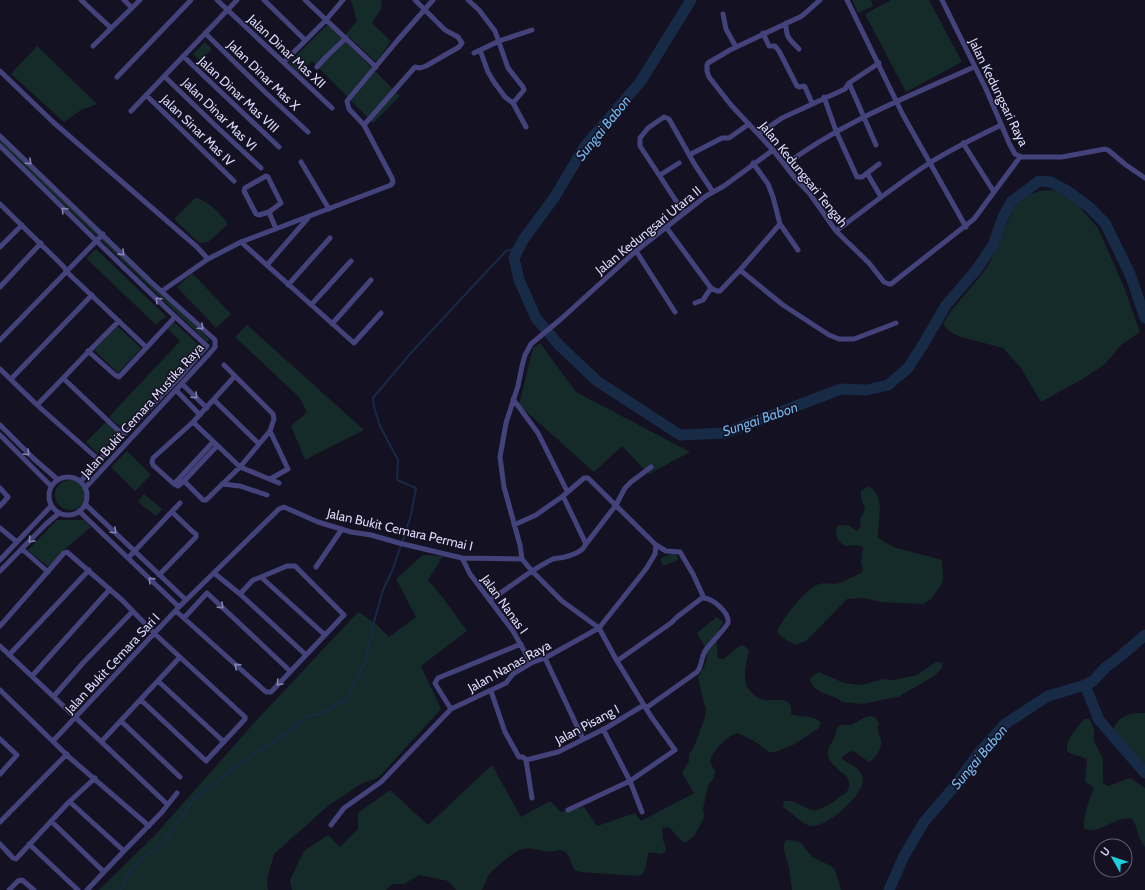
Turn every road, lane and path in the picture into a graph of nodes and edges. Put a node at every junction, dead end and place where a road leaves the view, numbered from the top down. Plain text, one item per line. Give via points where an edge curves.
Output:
1 (81, 0) edge
2 (124, 0) edge
3 (140, 0) edge
4 (191, 0) edge
5 (217, 0) edge
6 (236, 0) edge
7 (264, 0) edge
8 (305, 0) edge
9 (343, 0) edge
10 (415, 0) edge
11 (433, 0) edge
12 (468, 0) edge
13 (820, 0) edge
14 (847, 0) edge
15 (942, 0) edge
16 (132, 8) junction
17 (425, 9) junction
18 (227, 10) junction
19 (723, 14) dead end
20 (326, 20) junction
21 (786, 23) junction
22 (111, 28) junction
23 (532, 30) dead end
24 (205, 33) junction
25 (764, 33) junction
26 (346, 38) junction
27 (305, 40) junction
28 (499, 42) junction
29 (93, 46) dead end
30 (736, 47) junction
31 (799, 49) dead end
32 (480, 50) junction
33 (474, 53) dead end
34 (183, 56) junction
35 (284, 62) junction
36 (879, 63) junction
37 (317, 67) dead end
38 (376, 67) junction
39 (974, 67) junction
40 (0, 71) edge
41 (164, 76) junction
42 (117, 77) dead end
43 (849, 83) junction
44 (146, 95) junction
45 (824, 97) junction
46 (897, 102) junction
47 (513, 103) junction
48 (812, 103) junction
49 (332, 108) dead end
50 (131, 110) dead end
51 (864, 116) junction
52 (749, 124) junction
53 (1001, 125) junction
54 (364, 126) junction
55 (526, 127) dead end
56 (836, 131) junction
57 (308, 132) dead end
58 (759, 134) junction
59 (0, 136) edge
60 (963, 143) junction
61 (876, 145) dead end
62 (0, 146) edge
63 (279, 148) dead end
64 (773, 150) junction
65 (690, 156) junction
66 (1020, 157) junction
67 (301, 162) dead end
68 (679, 163) dead end
69 (753, 163) junction
70 (929, 163) junction
71 (879, 164) dead end
72 (785, 165) junction
73 (261, 168) dead end
74 (868, 173) junction
75 (660, 175) junction
76 (1145, 178) edge
77 (234, 181) dead end
78 (713, 192) junction
79 (994, 192) junction
80 (881, 197) junction
81 (0, 204) edge
82 (329, 209) junction
83 (269, 212) junction
84 (684, 213) junction
85 (310, 217) junction
86 (780, 224) junction
87 (22, 225) junction
88 (666, 227) junction
89 (966, 227) junction
90 (276, 229) junction
91 (836, 231) junction
92 (103, 234) junction
93 (330, 238) dead end
94 (96, 241) junction
95 (241, 242) junction
96 (40, 244) junction
97 (0, 247) edge
98 (798, 250) dead end
99 (636, 251) junction
100 (208, 258) junction
101 (351, 261) dead end
102 (267, 265) junction
103 (67, 270) junction
104 (740, 270) junction
105 (371, 280) dead end
106 (288, 285) junction
107 (0, 287) edge
108 (711, 288) junction
109 (162, 292) junction
110 (92, 295) junction
111 (695, 303) dead end
112 (311, 305) junction
113 (675, 312) dead end
114 (381, 313) dead end
115 (175, 317) junction
116 (119, 321) junction
117 (896, 323) dead end
118 (332, 324) junction
119 (0, 340) edge
120 (146, 346) junction
121 (207, 346) junction
122 (215, 347) junction
123 (88, 351) junction
124 (224, 366) dead end
125 (0, 369) edge
126 (235, 376) junction
127 (11, 379) junction
128 (64, 379) junction
129 (182, 384) junction
130 (176, 390) junction
131 (513, 399) junction
132 (214, 400) junction
133 (154, 403) junction
134 (37, 404) junction
135 (159, 408) junction
136 (207, 408) junction
137 (200, 415) junction
138 (194, 422) junction
139 (0, 425) edge
140 (270, 431) junction
141 (0, 435) edge
142 (123, 435) junction
143 (215, 444) junction
144 (259, 444) junction
145 (99, 460) junction
146 (240, 467) junction
147 (651, 467) dead end
148 (57, 479) junction
149 (270, 479) junction
150 (81, 481) junction
151 (184, 481) junction
152 (279, 483) dead end
153 (174, 484) junction
154 (222, 484) junction
155 (51, 486) junction
156 (0, 488) edge
157 (85, 488) junction
158 (567, 491) junction
159 (266, 495) dead end
160 (563, 496) junction
161 (85, 504) junction
162 (180, 504) dead end
163 (616, 505) junction
164 (0, 506) edge
165 (51, 506) junction
166 (79, 511) junction
167 (172, 512) junction
168 (59, 513) junction
169 (514, 525) junction
170 (0, 528) edge
171 (342, 529) junction
172 (17, 542) junction
173 (586, 544) junction
174 (656, 545) junction
175 (22, 549) junction
176 (135, 551) junction
177 (128, 558) junction
178 (462, 558) junction
179 (522, 559) junction
180 (0, 560) edge
181 (316, 567) dead end
182 (89, 570) junction
183 (532, 571) junction
184 (0, 572) edge
185 (48, 572) junction
186 (214, 573) junction
187 (159, 575) junction
188 (261, 576) junction
189 (110, 590) junction
190 (240, 594) junction
191 (704, 598) junction
192 (186, 600) junction
193 (490, 600) junction
194 (178, 609) junction
195 (133, 611) junction
196 (184, 618) junction
197 (0, 626) edge
198 (599, 628) junction
199 (155, 634) junction
200 (325, 635) junction
201 (521, 644) junction
202 (0, 646) edge
203 (9, 655) junction
204 (306, 655) junction
205 (180, 657) junction
206 (545, 658) junction
207 (617, 661) junction
208 (532, 663) junction
209 (290, 671) junction
210 (32, 676) junction
211 (158, 681) junction
212 (0, 690) edge
213 (491, 691) junction
214 (54, 696) junction
215 (141, 700) junction
216 (645, 707) junction
217 (451, 709) junction
218 (76, 717) junction
219 (121, 721) junction
220 (603, 729) junction
221 (0, 739) edge
222 (583, 739) junction
223 (53, 741) junction
224 (102, 741) junction
225 (224, 742) junction
226 (67, 754) junction
227 (526, 760) junction
228 (0, 774) edge
229 (180, 777) dead end
230 (95, 778) junction
231 (630, 781) junction
232 (177, 793) dead end
233 (532, 798) dead end
234 (70, 802) junction
235 (168, 804) junction
236 (568, 810) dead end
237 (642, 812) dead end
238 (51, 821) junction
239 (0, 822) edge
240 (331, 824) dead end
241 (149, 826) junction
242 (0, 844) edge
243 (29, 844) junction
244 (124, 850) junction
245 (104, 872) junction
246 (9, 890) edge
247 (34, 890) edge
248 (78, 890) edge
249 (87, 890) edge

1 - 22 street
2 - 16 street
3 - 16 street
4 - 42 street
5 - 18 street, Jalan Dinar Mas XII
6 - 18 street
7 - 27 street
8 - 20 street
9 - 20 street
10 - 17 street
11 - 17 street
12 - 28 street via 485,17
13 - 21 street via 802,16
14 - 36 street
15 - 39 street, Jalan Kedungsari Raya
16 - 22 street
17 - 38 street
17 - 54 street via 445,30 458,37 461,45 426,66 415,67
18 - 24 street
18 - 35 street, Jalan Dinar Mas XII
19 - 30 street via 726,29
20 - 26 street
20 - 27 street
21 - 25 street
21 - 31 street via 788,38
22 - 29 street
23 - 28 street
24 - 34 street
24 - 57 street, Jalan Dinar Mas X
25 - 30 street
25 - 48 street via 769,46 775,46 779,51 797,86 805,87
26 - 37 street
26 - 38 street
27 - 35 street
28 - 32 street
28 - 47 street via 508,68 524,90
30 - 52 street, Jalan Kedungsari Tengah via 708,63 706,71 731,105
32 - 33 street
32 - 47 street via 494,82
34 - 41 street
34 - 63 street, Jalan Dinar Mas VIII
35 - 49 street, Jalan Dinar Mas XII
36 - 43 street
36 - 46 street
38 - 54 street via 347,101 349,109
39 - 46 street
39 - 53 street, Jalan Kedungsari Raya
40 - 100 street via 53,122
41 - 44 street
41 - 73 street, Jalan Dinar Mas VI
43 - 45 street via 845,89
43 - 51 street
44 - 50 street
44 - 77 street, Jalan Sinar Mas IV
45 - 48 street
45 - 56 street
46 - 51 street
46 - 70 street
47 - 55 street
48 - 58 street via 782,118
51 - 56 street
51 - 61 street
52 - 58 street, Jalan Kedungsari Tengah
52 - 65 street via 729,138 722,138
53 - 60 street
53 - 66 street, Jalan Kedungsari Raya via 1013,152
54 - 82 street via 392,178 392,184
56 - 72 street
56 - 74 street via 857,177
58 - 64 street, Jalan Kedungsari Tengah
59 -> 92 street
60 - 70 street
60 - 79 street
94 -> 62 street
64 - 69 street, Jalan Kedungsari Utara II
64 - 72 street, Jalan Kedungsari Tengah
65 - 75 street via 669,119 664,117 648,128 640,138 640,146
65 - 78 street
66 - 76 street, Jalan Kedungsari Raya via 1062,157 1105,149
66 - 79 street
67 - 82 street
68 - 75 street
69 - 78 street, Jalan Kedungsari Utara II
69 - 86 street via 768,184
70 - 80 street
70 - 89 street
71 - 74 street
72 - 91 street, Jalan Kedungsari Tengah via 810,194
74 - 80 street
75 - 84 street
78 - 84 street, Jalan Kedungsari Utara II
79 - 89 street
80 - 91 street
81 - 87 street
82 - 85 street
83 - 83 street via 281,203 266,176 244,191 256,214
83 - 90 street
84 - 88 street, Jalan Kedungsari Utara II
85 - 90 street
85 - 102 street
86 - 98 street
86 - 104 street
87 - 96 street
87 - 97 street
88 - 99 street, Jalan Kedungsari Utara II
88 - 108 street
89 - 91 street, Jalan Kedungsari Tengah via 891,284 884,282
90 - 95 street
92 - 94 street
92 -> 109 street
93 - 106 street
94 - 103 street
115 -> 94 street
95 - 100 street
95 - 102 street
96 - 103 street
96 - 107 street
99 - 113 street
99 - 131 street, Jalan Kedungsari Utara II via 531,344 525,355
100 - 109 street
101 - 112 street
102 - 106 street
103 - 110 street
103 - 119 street
104 - 108 street via 720,291
104 - 117 street via 784,305 839,339 854,339
105 - 118 street
106 - 112 street
108 - 111 street via 703,300
109 -> 122 street via 215,340
110 - 116 street
110 - 127 street
112 - 118 street
114 - 118 street via 354,343
115 - 120 street
115 - 121 street
116 - 120 street
116 - 123 street
120 - 123 street via 119,377
121 - 122 street, Jalan Bukit Cemara Mustika Raya
121 - 133 street, Jalan Bukit Cemara Mustika Raya
122 - 129 street, Jalan Bukit Cemara Mustika Raya
123 - 128 street
124 - 126 street
125 - 127 street
126 - 132 street
126 - 140 street via 273,414
127 - 134 street
128 - 134 street
128 - 142 street
129 - 130 street, Jalan Bukit Cemara Mustika Raya
129 -> 136 street
130 - 135 street, Jalan Bukit Cemara Mustika Raya
130 - 137 street
131 - 158 street via 538,434
131 - 169 street, Jalan Kedungsari Utara II via 500,457 504,487
132 - 136 street
132 - 144 street
133 - 135 street
133 - 142 street, Jalan Bukit Cemara Mustika Raya
134 - 145 street
135 - 157 street, Jalan Bukit Cemara Mustika Raya
136 - 137 street
137 - 138 street
138 - 143 street
138 - 153 street via 153,458 153,465
139 -> 148 street
140 - 144 street
140 - 149 street via 288,469
141 - 155 street
142 - 145 street, Jalan Bukit Cemara Mustika Raya
143 - 146 street
143 - 151 street
143 - 153 street
144 - 146 street
145 - 150 street, Jalan Bukit Cemara Mustika Raya
146 - 149 street
146 - 154 street
147 - 163 street via 625,488
148 - 150 street via 65,476
148 - 155 street
149 - 152 street
150 - 157 street
151 - 153 street via 178,486
151 - 154 street via 205,501
154 - 159 street via 240,486
155 - 165 street via 48,496
156 - 164 street via 8,497
157 - 161 street
158 - 160 street
158 - 163 street via 584,478 588,478
160 - 169 street via 536,515
160 - 173 street
161 - 166 street
161 -> 176 street
162 - 167 street
163 - 173 street
163 - 174 street
165 - 168 street
165 - 172 street
166 - 168 street via 69,515
166 - 177 street
167 - 176 street
167 - 187 street via 196,537
168 -> 175 street
169 - 179 street, Jalan Kedungsari Utara II
170 - 172 street
171 - 178 street, Jalan Bukit Cemara Permai I
171 - 181 street
171 - 186 street, Jalan Bukit Cemara Permai I via 282,507
172 - 180 street
173 - 183 street via 583,549 566,557 554,559
174 - 191 street via 666,551 680,552
174 - 198 street via 655,554 646,570
175 - 184 street
175 - 185 street
176 - 177 street
176 - 187 street
194 -> 177 street
178 - 179 street, Jalan Bukit Cemara Permai I
178 - 193 street, Jalan Nanas I via 470,574
179 - 183 street
182 - 185 street via 66,552
182 - 189 street
182 - 203 street
183 - 193 street
183 - 198 street via 562,601
185 - 197 street
186 - 190 street
186 - 192 street, Jalan Bukit Cemara Permai I
187 - 192 street
188 - 190 street via 253,580
188 - 200 street
188 - 200 street via 287,566 295,566 343,613 343,618
189 - 195 street
189 - 210 street
190 - 204 street
191 - 207 street
191 - 216 street, Jalan Pisang I via 724,611 729,619 728,623 706,650 700,669
192 - 194 street, Jalan Bukit Cemara Sari I
193 - 201 street, Jalan Nanas I
194 - 196 street
194 - 199 street, Jalan Bukit Cemara Sari I
195 - 199 street
195 - 214 street
209 -> 196 street via 270,692 266,692
196 -> 209 street via 207,593
198 - 206 street, Jalan Nanas Raya
198 - 207 street
199 - 205 street
199 - 218 street, Jalan Bukit Cemara Sari I
200 - 204 street
201 - 208 street, Jalan Nanas I
201 - 217 street via 438,678 436,685
202 - 203 street
203 - 210 street
204 - 209 street
205 - 211 street
205 - 225 street via 244,715 245,719
206 - 208 street, Jalan Nanas Raya
206 - 222 street
207 - 216 street
208 - 213 street, Jalan Nanas Raya
210 - 214 street
211 - 215 street
211 - 225 street
212 - 223 street
213 - 217 street, Jalan Nanas Raya
213 - 227 street via 505,732 519,757 523,756
214 - 218 street
215 - 219 street
215 - 225 street via 206,761
216 - 220 street, Jalan Pisang I
216 - 231 street via 675,750
217 - 240 street via 381,782 344,808
218 - 223 street, Jalan Bukit Cemara Sari I
218 - 224 street
219 - 224 street
219 - 229 street
220 - 222 street, Jalan Pisang I
220 - 231 street
221 - 228 street via 17,755
222 - 227 street, Jalan Pisang I via 558,752
223 - 226 street
224 - 235 street
226 - 230 street
226 - 239 street
227 - 233 street
230 - 234 street
230 - 241 street
231 - 236 street
231 - 237 street
232 - 235 street
234 - 238 street
234 - 244 street
235 - 241 street
238 - 243 street
238 - 245 street
241 - 244 street
242 - 243 street via 15,859
243 - 248 street
244 - 245 street
245 - 249 street
246 - 247 street via 22,880

